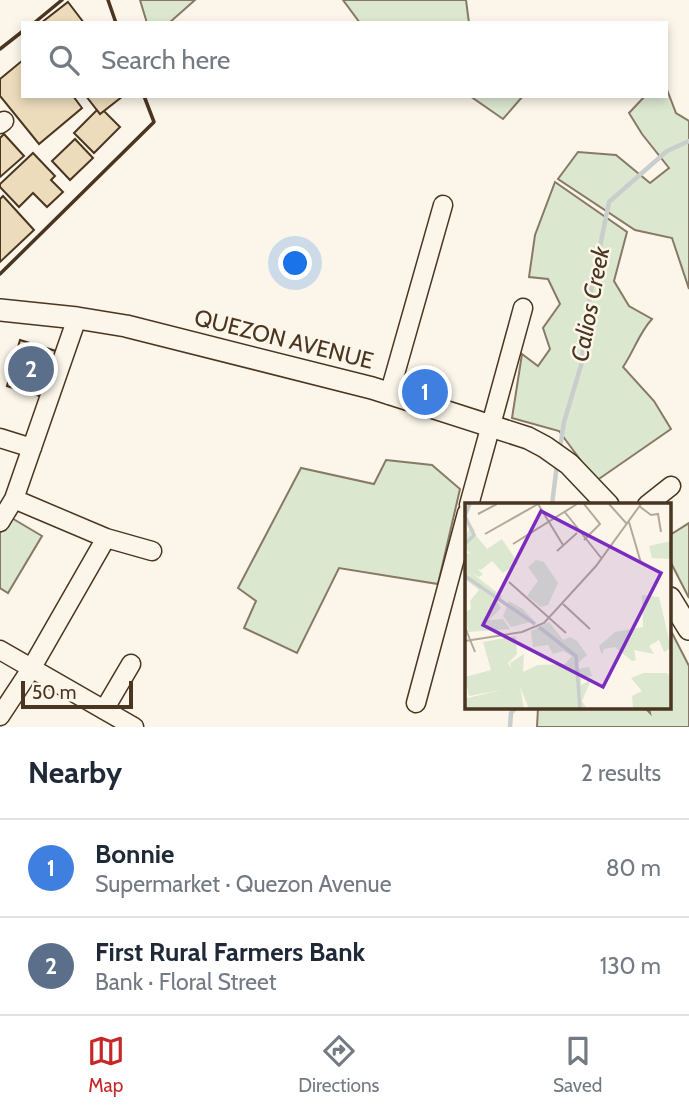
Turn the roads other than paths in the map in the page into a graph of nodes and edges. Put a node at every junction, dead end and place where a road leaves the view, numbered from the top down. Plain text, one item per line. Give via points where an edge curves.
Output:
1 (443, 205) dead end
2 (523, 308) dead end
3 (0, 310) edge
4 (77, 318) junction
5 (389, 395) junction
6 (490, 426) junction
7 (0, 438) edge
8 (32, 448) junction
9 (671, 486) dead end
10 (14, 499) junction
11 (470, 503) edge
12 (606, 503) edge
13 (650, 503) edge
14 (465, 520) edge
15 (0, 522) edge
16 (106, 538) junction
17 (152, 551) dead end
18 (672, 601) edge
19 (689, 629) edge
20 (0, 650) edge
21 (131, 664) dead end
22 (31, 669) junction
23 (416, 703) dead end
24 (104, 710) junction
25 (0, 716) edge
26 (134, 727) edge

1 - 5 street
2 - 6 street
3 - 4 main road, QUEZON AVENUE
4 - 5 main road, QUEZON AVENUE via 126,326
4 - 8 street
5 - 6 main road, QUEZON AVENUE
6 - 11 street
6 - 12 main road, QUEZON AVENUE via 545,447 569,464
7 - 8 street
8 - 10 street
9 - 13 street
10 - 15 street
10 - 16 street
14 - 23 street
16 - 17 street
16 - 22 street
18 - 19 main road
20 - 22 street
21 - 24 street
22 - 24 street
22 - 25 street
24 - 26 street

